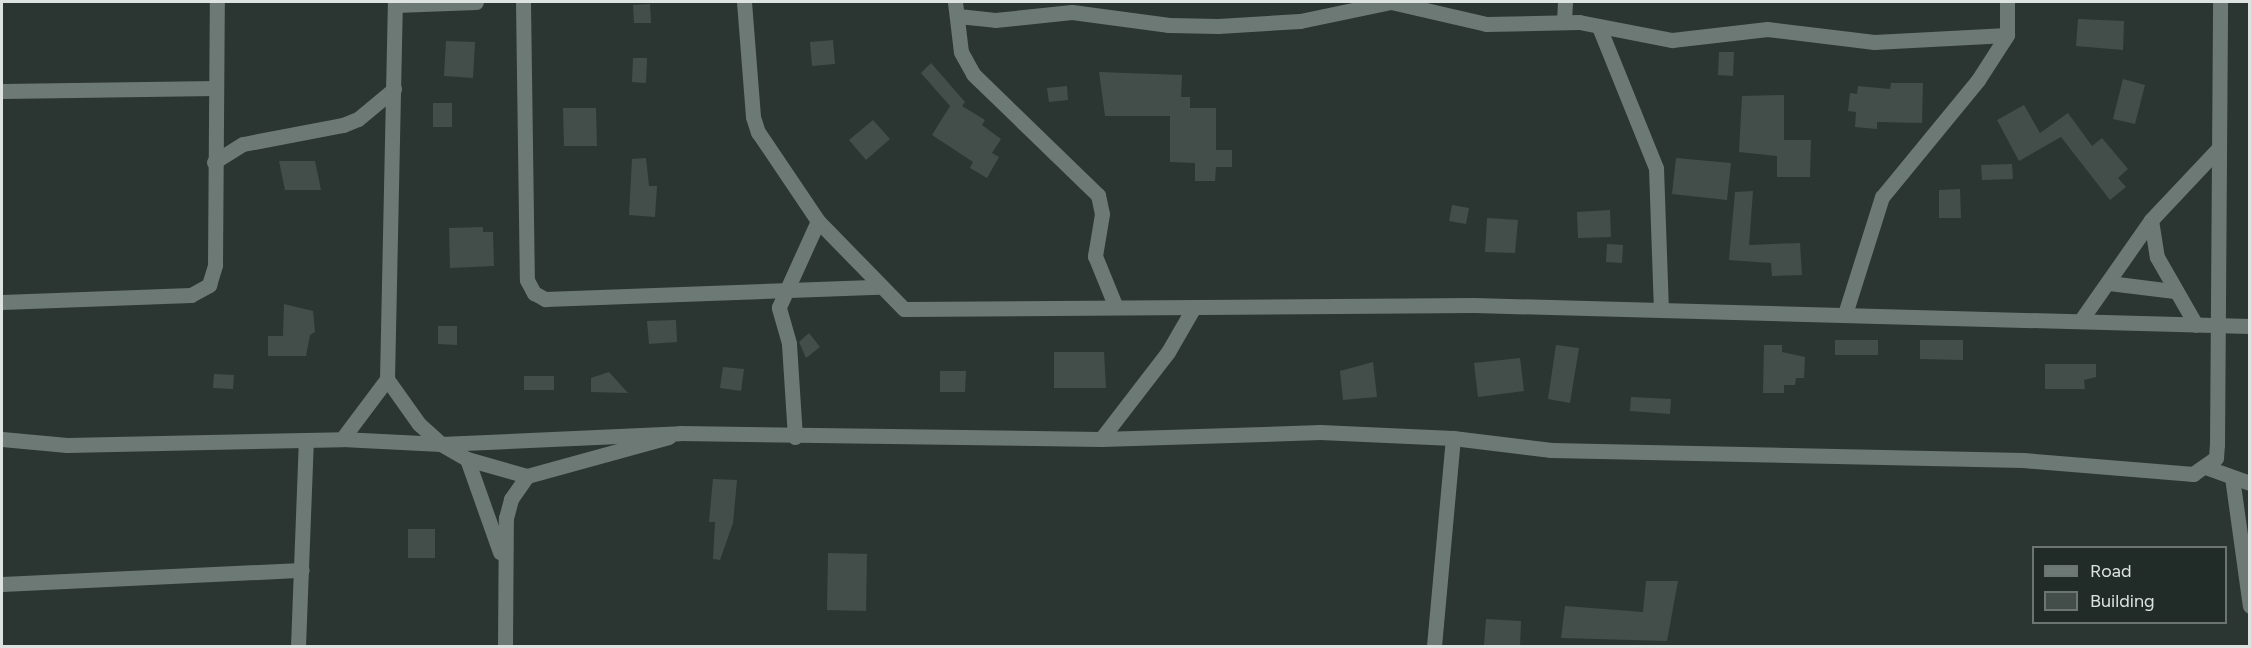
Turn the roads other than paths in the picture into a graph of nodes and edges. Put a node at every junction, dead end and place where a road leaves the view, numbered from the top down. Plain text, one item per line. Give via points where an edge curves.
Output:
1 (217, 2) edge
2 (477, 2) edge
3 (523, 2) edge
4 (744, 2) edge
5 (1391, 2) edge
6 (1565, 2) edge
7 (2007, 2) edge
8 (2220, 2) edge
9 (395, 3) edge
10 (956, 9) edge
11 (1564, 21) junction
12 (1599, 27) junction
13 (2007, 35) junction
14 (216, 88) junction
15 (394, 88) junction
16 (2, 92) edge
17 (2217, 150) junction
18 (214, 162) junction
19 (2151, 220) junction
20 (818, 221) junction
21 (2109, 283) junction
22 (879, 287) junction
23 (783, 291) junction
24 (2173, 291) junction
25 (2, 302) edge
26 (1115, 305) junction
27 (1194, 307) junction
28 (1661, 309) junction
29 (1845, 314) junction
30 (2081, 320) junction
31 (2196, 325) junction
32 (2217, 326) junction
33 (2250, 326) edge
34 (387, 379) junction
35 (680, 433) junction
36 (795, 437) junction
37 (1453, 438) junction
38 (2, 439) edge
39 (342, 439) junction
40 (1101, 439) junction
41 (306, 442) junction
42 (441, 444) junction
43 (467, 459) junction
44 (2208, 468) junction
45 (527, 476) junction
46 (2232, 477) junction
47 (2250, 483) edge
48 (503, 559) junction
49 (302, 570) junction
50 (2, 584) edge
51 (2250, 606) edge
52 (298, 646) edge
53 (505, 646) edge
54 (1434, 646) edge

1 - 14 street
2 - 9 street
3 - 23 street via 527,280 534,293 545,299
4 - 20 street via 753,117
5 - 10 street via 1300,21 1218,26 1169,25 1072,12 995,20
5 - 11 street via 1486,24
6 - 11 street
7 - 13 street
8 - 17 street
9 - 15 street
10 - 26 street via 961,52 974,74 1098,195 1102,214 1095,256
11 - 12 street
12 - 13 street via 1684,40 1767,29 1874,42
12 - 28 street via 1656,168
13 - 29 street via 1978,80 1882,197
14 - 16 street
14 - 18 street
15 - 18 street via 358,119 243,144
15 - 34 street
17 - 19 street
17 - 32 street
18 - 25 street via 215,265 208,285 191,295
19 - 21 street
19 - 24 street via 2151,239
20 - 22 street
20 - 23 street
21 - 24 street
21 - 30 street
22 - 23 street
22 - 26 street via 904,309
23 - 36 street via 779,307 789,344
24 - 31 street
26 - 27 street
27 - 28 street
27 - 40 street via 1168,352
28 - 29 street
29 - 30 street
30 - 31 street
31 - 32 street
32 - 33 street
32 - 44 street via 2217,445 2216,458
34 - 39 street
34 - 42 street via 419,424
35 - 36 street
35 - 42 street
35 - 45 street
36 - 40 street
37 - 40 street via 1320,432
37 - 44 street via 1563,450 2023,460 2181,475
37 - 54 street
38 - 41 street via 78,445
39 - 41 street
39 - 42 street
41 - 49 street
42 - 43 street
43 - 45 street
43 - 48 street
44 - 46 street
45 - 48 street via 511,499
46 - 47 street
46 - 51 street
48 - 53 street
49 - 50 street
49 - 52 street

